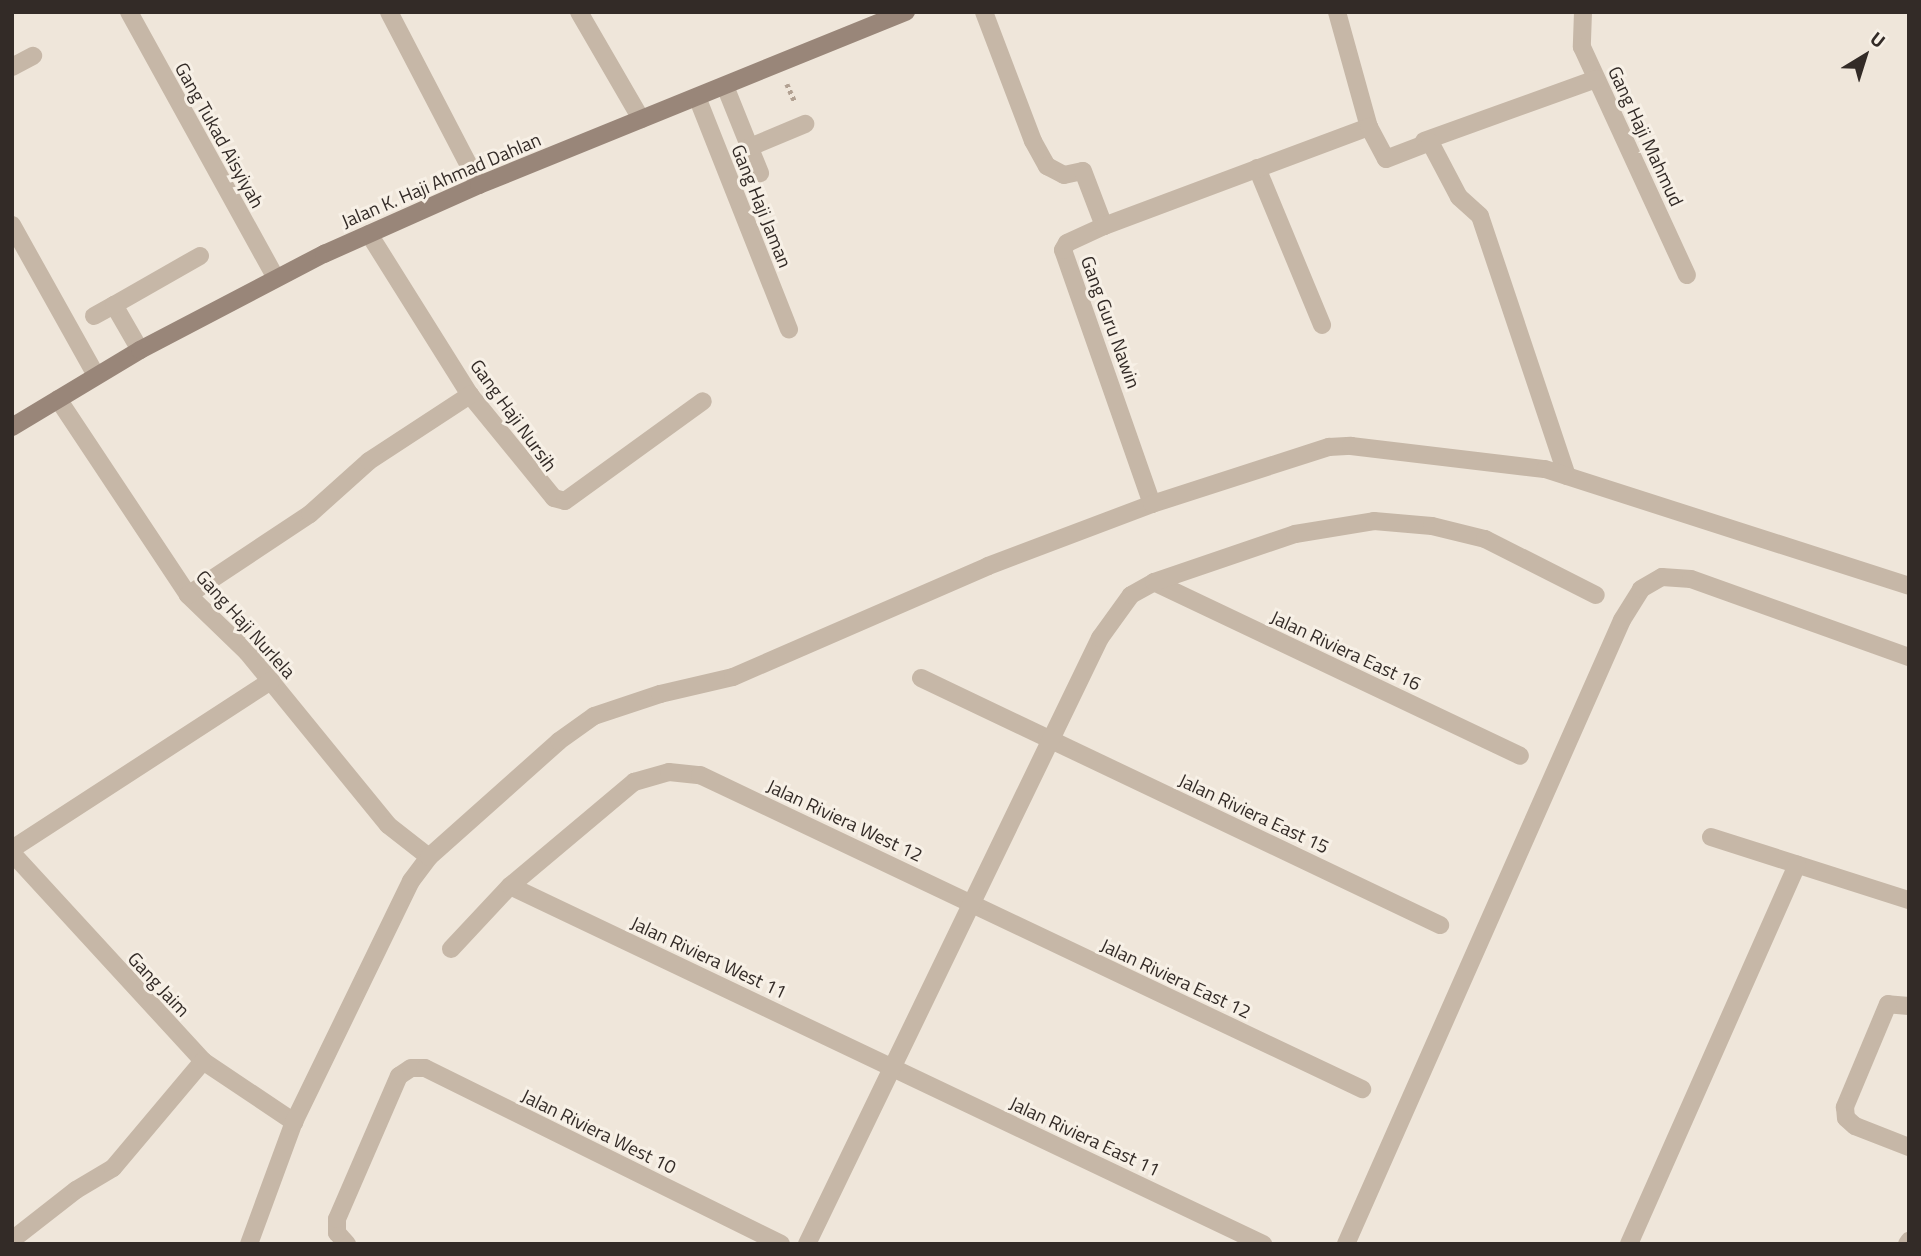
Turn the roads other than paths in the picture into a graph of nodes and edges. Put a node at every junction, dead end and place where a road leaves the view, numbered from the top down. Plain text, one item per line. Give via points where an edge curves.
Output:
1 (129, 12) edge
2 (389, 12) edge
3 (579, 12) edge
4 (906, 12) edge
5 (984, 12) edge
6 (1337, 12) edge
7 (1583, 12) edge
8 (876, 18) edge
9 (33, 56) dead end
10 (12, 67) edge
11 (1596, 79) junction
12 (725, 86) junction
13 (697, 97) junction
14 (641, 119) junction
15 (805, 124) dead end
16 (1369, 127) junction
17 (1424, 141) junction
18 (750, 147) junction
19 (1257, 168) junction
20 (760, 173) dead end
21 (480, 185) junction
22 (12, 225) edge
23 (1104, 226) junction
24 (369, 234) junction
25 (200, 256) dead end
26 (1688, 275) dead end
27 (275, 277) junction
28 (114, 305) junction
29 (94, 316) dead end
30 (1322, 325) dead end
31 (789, 330) dead end
32 (140, 350) junction
33 (96, 375) junction
34 (470, 395) junction
35 (58, 399) junction
36 (703, 401) dead end
37 (12, 427) edge
38 (1567, 476) junction
39 (1152, 504) junction
40 (1154, 582) junction
41 (1909, 586) edge
42 (188, 595) junction
43 (1596, 595) dead end
44 (1909, 657) edge
45 (921, 678) dead end
46 (271, 681) junction
47 (1051, 740) junction
48 (1520, 756) dead end
49 (1711, 837) dead end
50 (12, 851) edge
51 (429, 857) junction
52 (1797, 864) junction
53 (510, 886) junction
54 (1909, 900) edge
55 (971, 904) junction
56 (1440, 925) dead end
57 (451, 948) dead end
58 (1909, 1006) edge
59 (203, 1061) junction
60 (890, 1066) junction
61 (1363, 1089) dead end
62 (294, 1122) junction
63 (1909, 1147) edge
64 (342, 1238) edge
65 (12, 1240) edge
66 (249, 1244) edge
67 (780, 1244) edge
68 (807, 1244) edge
69 (1263, 1244) edge
70 (1346, 1244) edge
71 (1629, 1244) edge

1 - 27 street, Gang Tukad Aisyiyah
2 - 21 street
3 - 14 street
4 - 8 main road, Jalan K. Haji Ahmad Dahlan
5 - 23 street, Gang Guru Nawin via 1033,141 1048,166 1065,175 1083,171
6 - 16 street
7 - 11 street, Gang Haji Mahmud via 1586,21 1580,42
8 - 12 main road, Jalan K. Haji Ahmad Dahlan
9 - 10 street
11 - 17 street
11 - 26 street, Gang Haji Mahmud
12 - 13 main road, Jalan K. Haji Ahmad Dahlan
12 - 18 street
13 - 14 main road, Jalan K. Haji Ahmad Dahlan
13 - 31 street, Gang Haji Jaman
14 - 21 main road, Jalan K. Haji Ahmad Dahlan
15 - 18 street
16 - 17 street via 1386,159
16 - 19 street
17 - 38 street via 1436,148 1459,197 1480,216
18 - 20 street
19 - 23 street
19 - 30 street
21 - 24 main road, Jalan K. Haji Ahmad Dahlan
22 - 33 street
23 - 39 street, Gang Guru Nawin via 1067,243 1063,250
24 - 27 main road, Jalan K. Haji Ahmad Dahlan
24 - 34 street, Gang Haji Nursih
25 - 28 street
27 - 32 main road, Jalan K. Haji Ahmad Dahlan
28 - 29 street
28 - 32 street
32 - 33 main road, Jalan K. Haji Ahmad Dahlan
33 - 35 main road, Jalan K. Haji Ahmad Dahlan
34 - 36 street, Gang Haji Nursih via 545,492 565,501
34 - 42 street via 369,461 310,514
35 - 37 main road, Jalan K. Haji Ahmad Dahlan
35 - 42 street, Gang Haji Nurlela
38 - 39 street via 1351,446 1329,447
38 - 41 street
39 - 51 street via 988,566 733,677 594,716 559,741
40 - 43 street via 1295,534 1374,521 1432,526 1485,539
40 - 47 street via 1131,595 1116,611
40 - 48 street, Jalan Riviera East 16
42 - 46 street, Gang Haji Nurlela
44 - 70 street via 1691,579 1662,577 1641,589 1622,620
45 - 47 street, Jalan Riviera East 15
46 - 50 street
46 - 51 street, Gang Haji Nurlela via 388,825
47 - 55 street
47 - 56 street, Jalan Riviera East 15
49 - 52 street
50 - 59 street, Gang Jaim
51 - 62 street via 411,881
52 - 54 street
52 - 71 street
53 - 55 street, Jalan Riviera West 12 via 634,782 670,772 700,775
53 - 57 street
53 - 60 street, Jalan Riviera West 11
55 - 60 street
55 - 61 street, Jalan Riviera East 12
58 - 63 street via 1888,1004 1844,1107 1846,1118 1855,1126
59 - 62 street, Gang Jaim
59 - 65 street via 113,1168 76,1190
60 - 68 street
60 - 69 street, Jalan Riviera East 11
62 - 66 street
64 - 67 street, Jalan Riviera West 10 via 337,1219 399,1076 411,1068 425,1068

